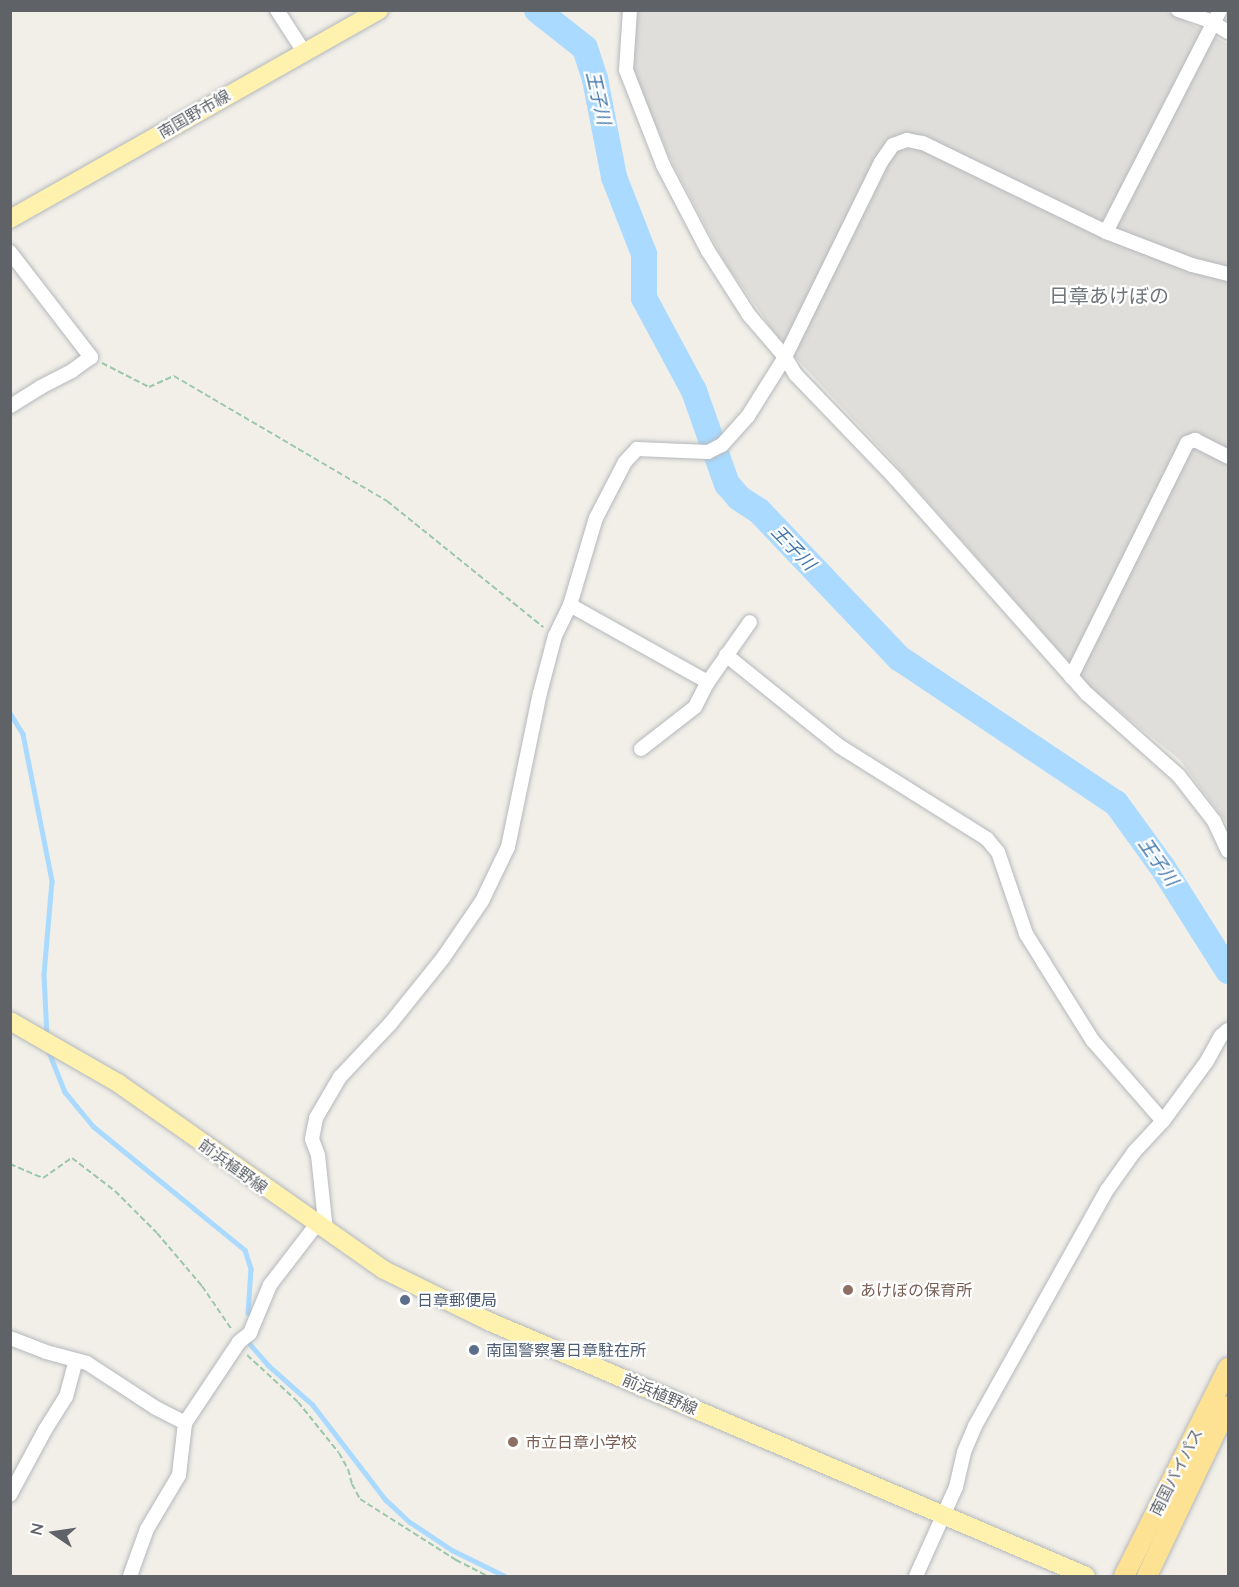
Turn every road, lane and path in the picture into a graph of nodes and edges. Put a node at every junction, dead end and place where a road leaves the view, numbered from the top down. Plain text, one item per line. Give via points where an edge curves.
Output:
1 (277, 10) edge
2 (379, 10) edge
3 (630, 10) edge
4 (1178, 10) edge
5 (1216, 16) edge
6 (1228, 32) edge
7 (304, 52) junction
8 (10, 219) edge
9 (1106, 232) junction
10 (10, 252) edge
11 (1228, 274) edge
12 (91, 357) junction
13 (785, 357) junction
14 (10, 406) edge
15 (1228, 457) edge
16 (570, 605) junction
17 (750, 622) dead end
18 (555, 636) junction
19 (726, 655) junction
20 (1071, 677) junction
21 (708, 681) junction
22 (641, 749) dead end
23 (1228, 851) edge
24 (10, 1021) edge
25 (1228, 1030) edge
26 (1164, 1121) junction
27 (10, 1164) edge
28 (321, 1228) junction
29 (10, 1338) edge
30 (239, 1342) junction
31 (76, 1360) junction
32 (1227, 1371) edge
33 (1228, 1406) edge
34 (185, 1423) junction
35 (10, 1495) edge
36 (944, 1514) junction
37 (130, 1576) edge
38 (488, 1576) edge
39 (916, 1576) edge
40 (1086, 1576) edge
41 (1124, 1576) edge
42 (1147, 1576) edge

1 - 7 street
2 - 7 main road, 南国野市線
3 - 13 street via 626,70 663,165 708,251 749,315
4 - 5 street
5 - 6 street
5 - 9 street
7 - 8 main road, 南国野市線
9 - 11 street via 1192,265
9 - 13 street via 923,143 907,140 893,145
10 - 12 street
12 - 14 street
12 - 18 path via 149,387 174,376 387,501
13 - 16 street via 748,416 722,445 708,452 637,449 631,454 596,518
13 - 20 street via 796,375 895,478
15 - 20 street via 1195,440 1187,443
16 - 18 street
16 - 21 street
17 - 19 street
18 - 28 street via 508,847 482,901 390,1024 340,1077 316,1118 312,1139 318,1155
19 - 21 street
19 - 26 street via 839,746 987,839 998,852 1026,934 1093,1041
20 - 23 street via 1179,776 1214,821
21 - 22 street via 689,713
24 - 28 main road, 前浜植野線 via 118,1083
25 - 26 street
26 - 36 street via 1120,1170 1020,1342 975,1426
27 - 30 path via 43,1178 72,1158 115,1191 202,1286
28 - 30 street via 270,1285 250,1333
28 - 36 main road, 前浜植野線 via 384,1270 488,1321
29 - 31 street
30 - 34 street
30 - 38 path via 249,1357 298,1402 339,1454 360,1499
31 - 34 street
31 - 35 street via 66,1397
32 - 41 highway, 南国バイパス
33 - 42 highway, 南国バイパス
34 - 37 street via 178,1475 147,1529
36 - 39 street
36 - 40 main road, 前浜植野線

